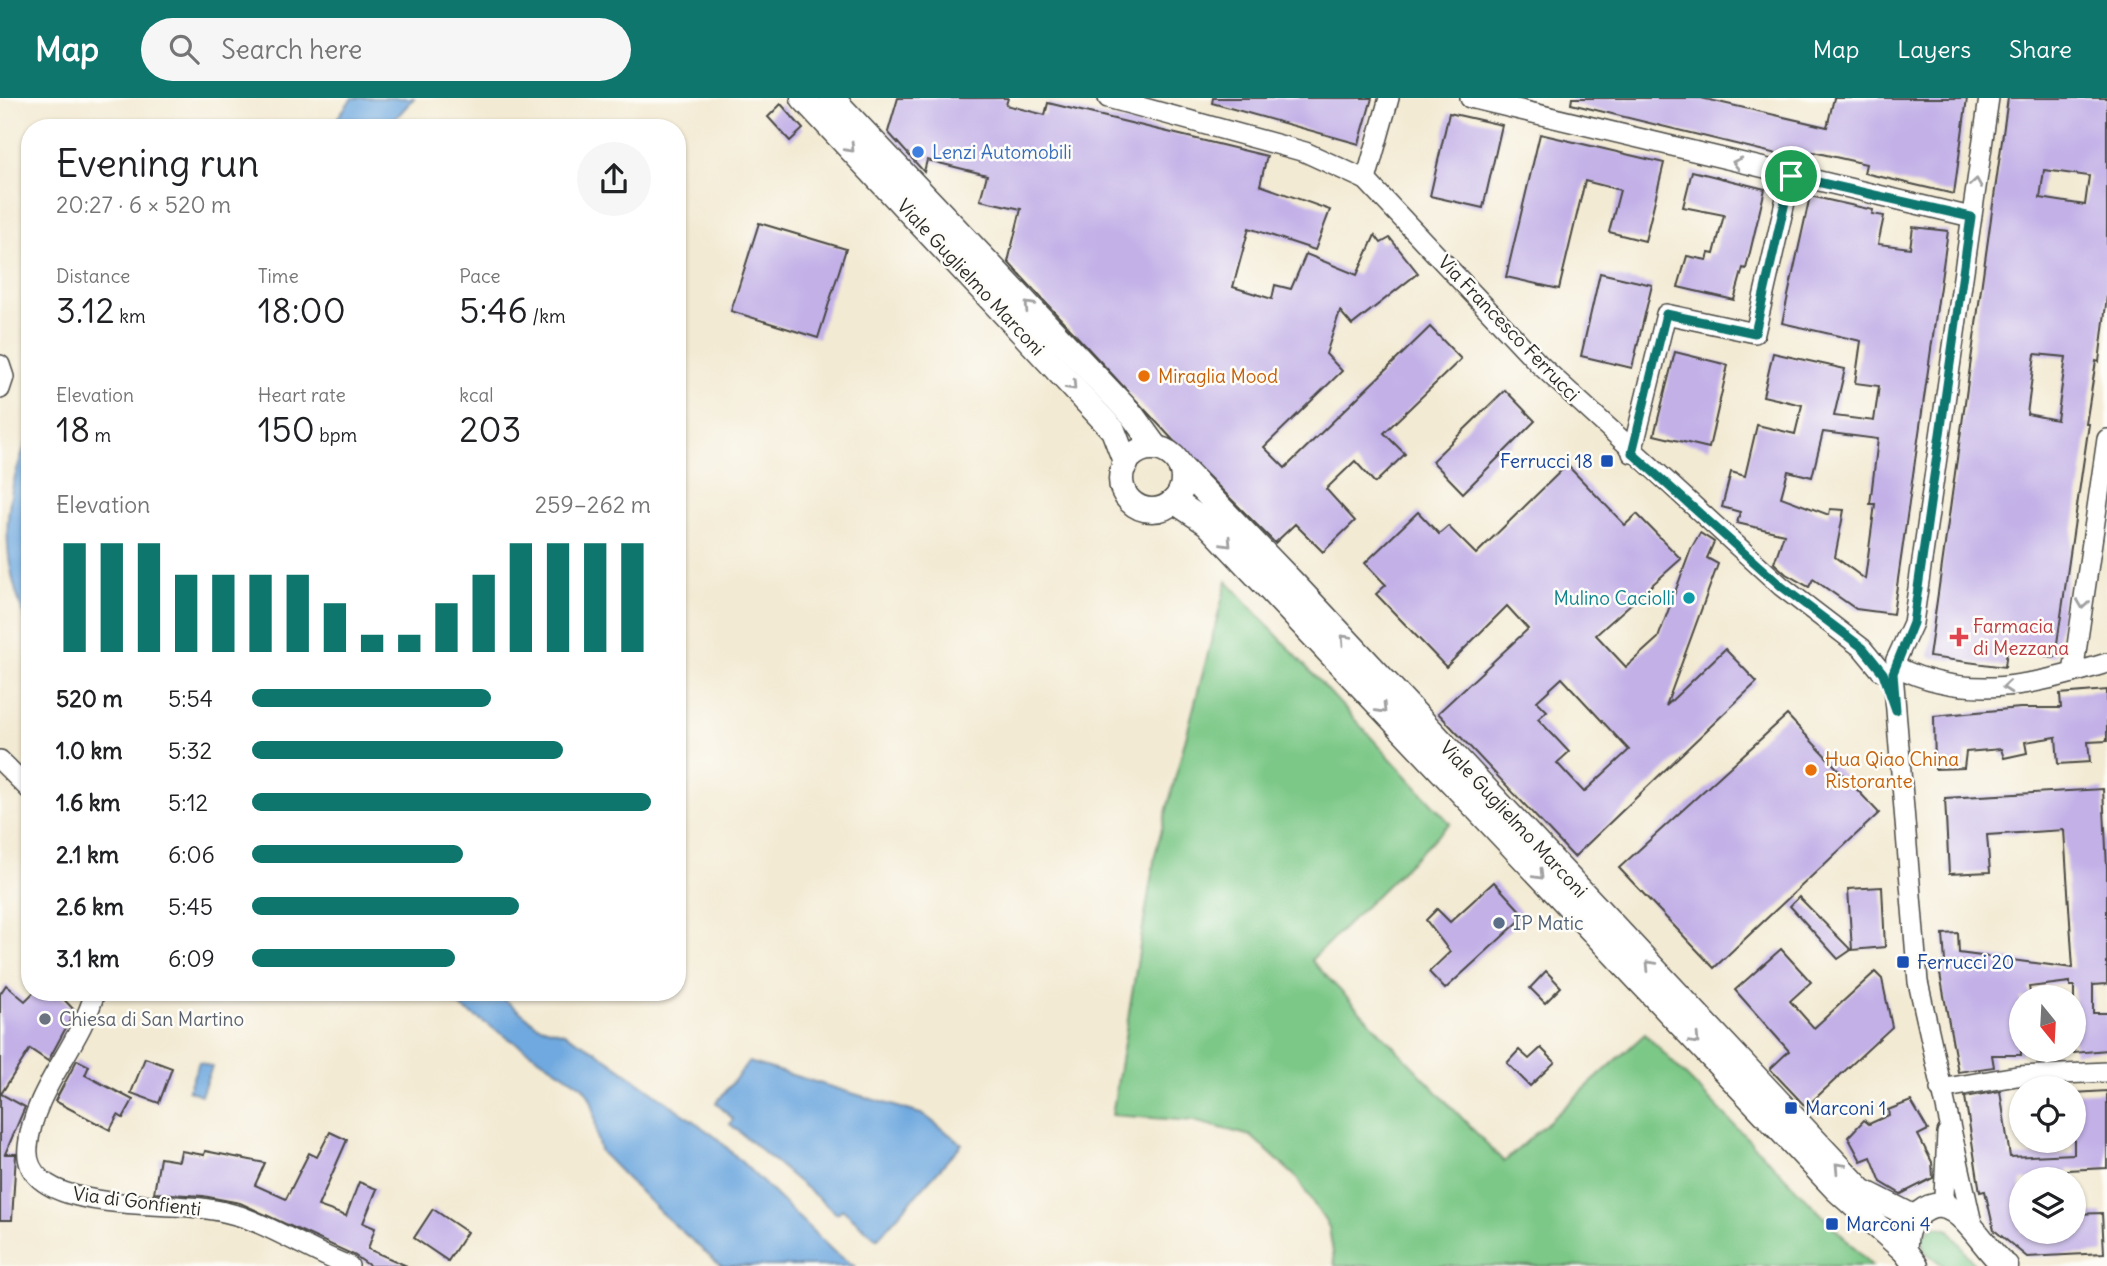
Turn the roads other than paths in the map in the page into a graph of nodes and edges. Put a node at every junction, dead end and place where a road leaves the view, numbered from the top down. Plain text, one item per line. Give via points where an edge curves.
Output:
1 (803, 98) edge
2 (832, 98) edge
3 (1108, 98) edge
4 (1389, 98) edge
5 (1470, 98) edge
6 (1989, 98) edge
7 (1791, 176) junction
8 (1366, 180) junction
9 (1971, 217) junction
10 (2107, 439) edge
11 (1156, 448) junction
12 (1632, 453) junction
13 (1126, 464) junction
14 (1181, 467) junction
15 (1174, 501) junction
16 (2107, 663) edge
17 (1889, 666) junction
18 (2073, 673) junction
19 (0, 760) edge
20 (21, 781) edge
21 (92, 1001) edge
22 (2107, 1072) edge
23 (1940, 1089) junction
24 (1948, 1111) junction
25 (1939, 1206) junction
26 (1915, 1218) junction
27 (1974, 1233) junction
28 (1910, 1259) edge
29 (349, 1266) edge
30 (2006, 1266) edge

1 -> 13 main road, Viale Guglielmo Marconi via 1113,430
11 -> 2 main road, Viale Guglielmo Marconi via 1132,415
3 - 8 street, Via Francesco Ferrucci via 1305,152
4 - 8 street
7 -> 5 street
9 -> 6 street
7 - 9 street
7 - 12 street via 1755,333 1666,314
8 - 12 street, Via Francesco Ferrucci via 1539,364
9 - 17 street via 1913,623
10 -> 18 street
11 - 13 main road via 1136,453
11 - 14 main road, Viale Guglielmo Marconi
12 - 17 street, Via Francesco Ferrucci via 1781,586
13 - 15 main road, Viale Guglielmo Marconi via 1121,481 1131,502 1148,510
14 - 15 main road via 1183,480
26 -> 14 main road, Viale Guglielmo Marconi via 1861,1191
15 -> 28 main road, Viale Guglielmo Marconi via 1207,523 1837,1190
16 - 18 street
18 -> 17 street via 2012,687 1981,688 1944,684
17 - 23 street via 1918,982
19 - 20 street
21 - 29 street, Via di Gonfienti via 34,1113 27,1149 38,1178 76,1196 238,1216
22 - 23 street via 2017,1076
23 - 24 street
24 - 25 street via 1944,1196
24 - 27 street
25 - 26 main road via 1927,1208
25 - 27 main road via 1964,1217
26 - 28 main road via 1907,1228
27 - 30 main road

